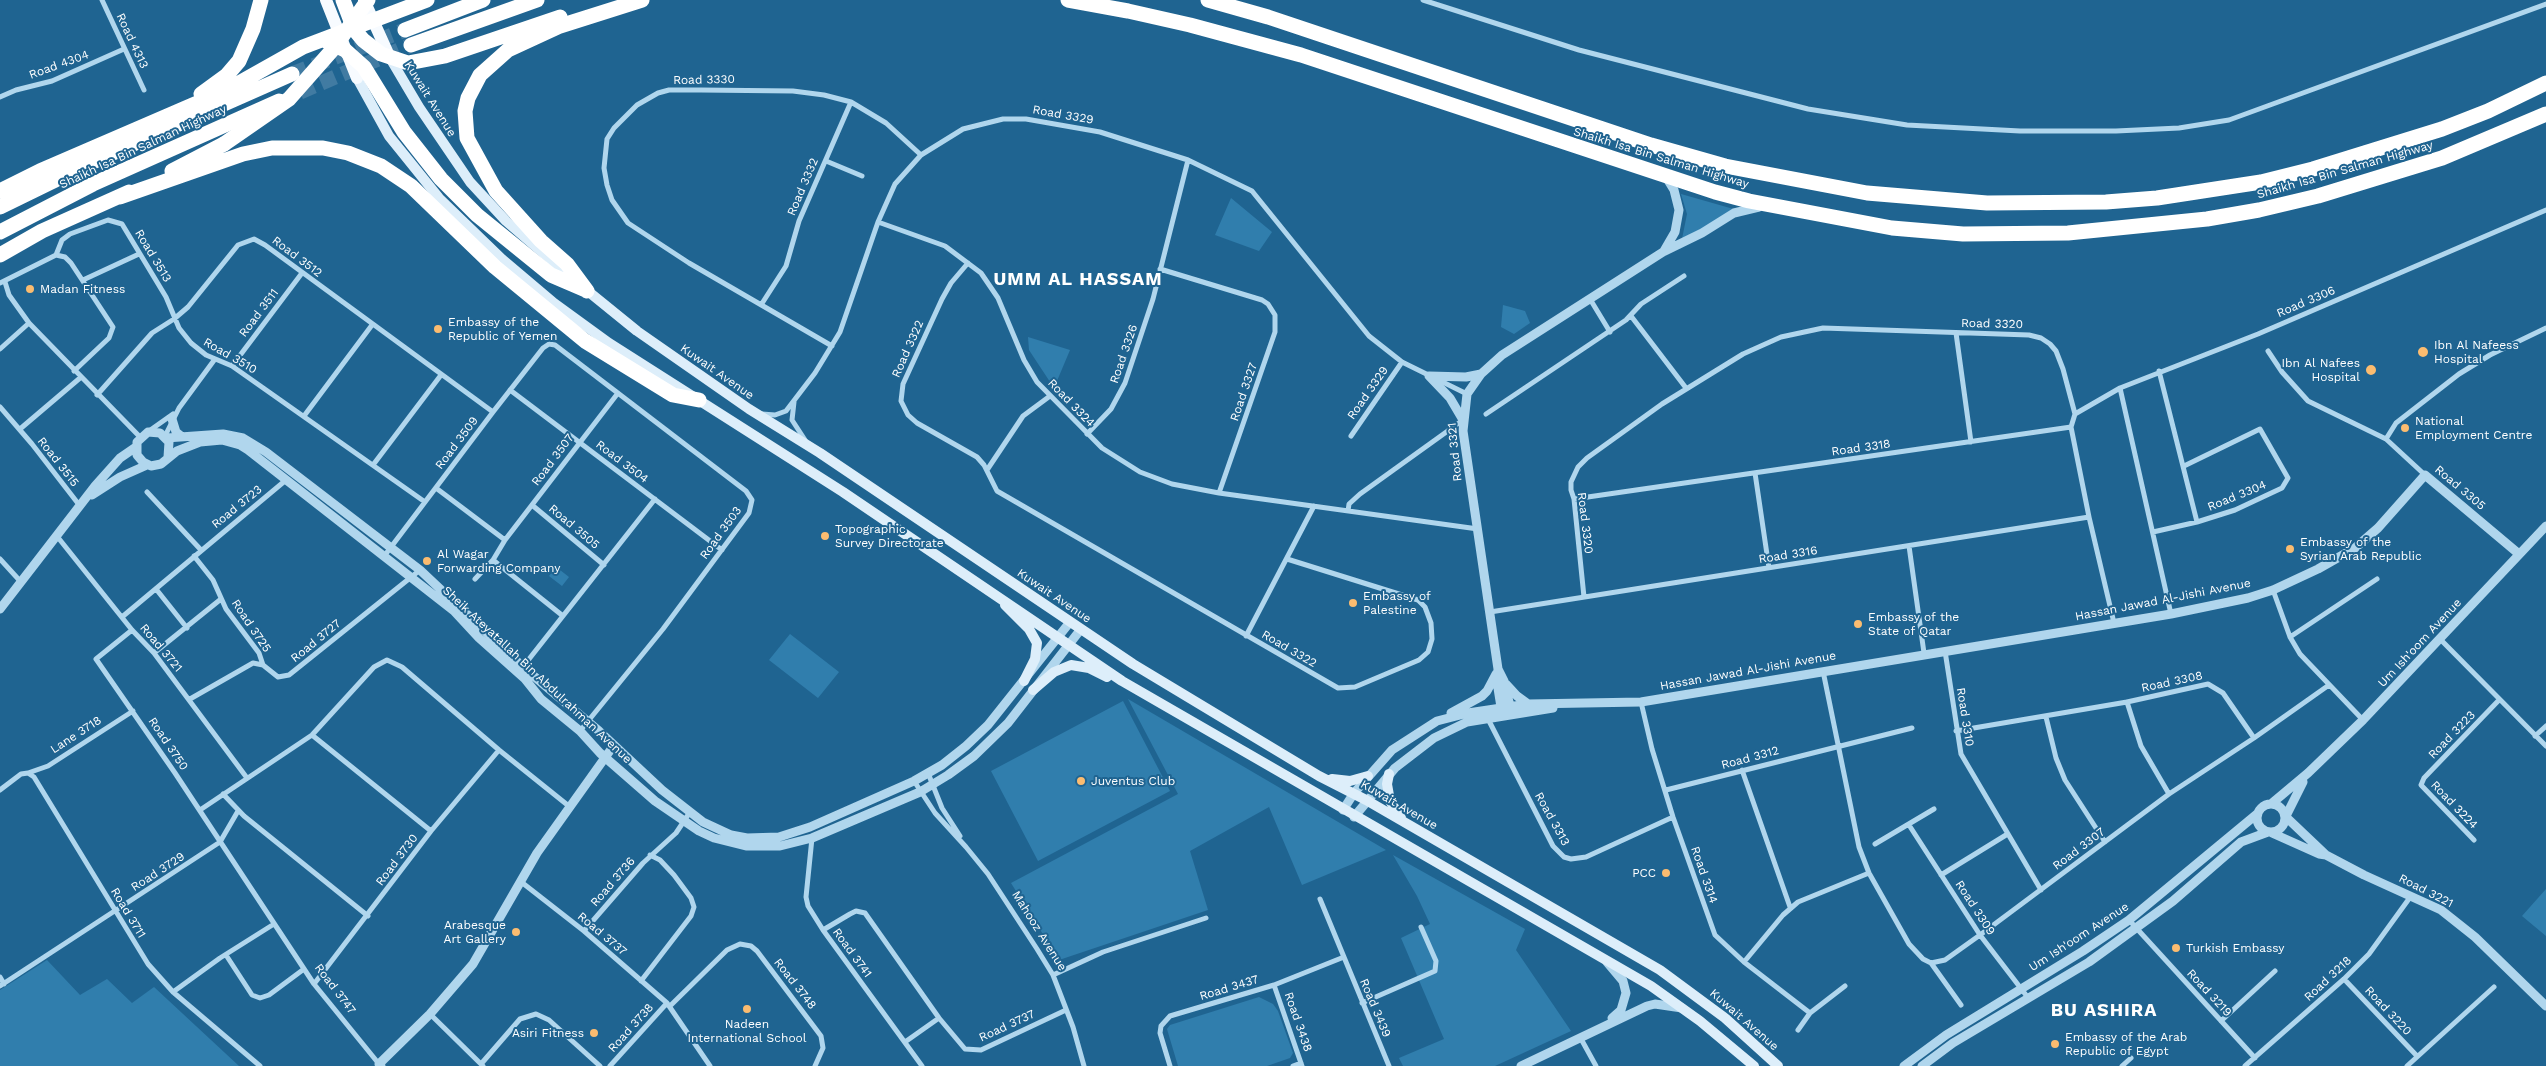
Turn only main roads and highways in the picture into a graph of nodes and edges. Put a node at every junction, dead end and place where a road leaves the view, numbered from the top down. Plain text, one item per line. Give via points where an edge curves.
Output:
1 (261, 0) edge
2 (326, 0) edge
3 (343, 0) edge
4 (366, 0) edge
5 (427, 0) edge
6 (483, 0) edge
7 (537, 0) edge
8 (622, 0) edge
9 (642, 0) edge
10 (1068, 0) edge
11 (1208, 0) edge
12 (372, 22) junction
13 (405, 30) tunnel mouth
14 (339, 34) junction
15 (358, 35) junction
16 (324, 40) junction
17 (411, 45) tunnel mouth
18 (351, 55) junction
19 (390, 58) junction
20 (292, 74) tunnel mouth
21 (358, 78) joint
22 (2546, 84) edge
23 (300, 92) tunnel mouth
24 (2546, 114) edge
25 (164, 116) junction
26 (0, 191) edge
27 (120, 197) junction
28 (0, 208) edge
29 (0, 232) edge
30 (0, 255) edge
31 (587, 291) junction
32 (698, 400) junction
33 (1000, 598) junction
34 (1024, 681) road end
35 (1122, 681) junction
36 (1033, 690) road end
37 (1389, 774) road end
38 (1318, 776) junction
39 (1368, 776) road end
40 (1406, 824) junction
41 (1754, 1066) edge
42 (1778, 1066) edge

1 - 25 highway via 246,46 227,75
2 - 14 main road
3 - 15 highway
4 - 12 main road
4 - 27 highway, bridge via 334,48 289,99 224,144
5 - 12 highway
6 - 13 highway
7 - 17 highway
8 - 19 highway via 533,24 430,60 408,63
9 - 31 highway via 560,26 508,50 480,75 465,111 467,138 496,191 541,241 567,264
10 - 24 highway, Shaikh Isa Bin Salman Highway via 1172,21 1301,55 1666,178 1749,201 1892,228 1963,234 2068,233 2148,226 2259,210 2318,196 2442,158
11 - 22 highway, Shaikh Isa Bin Salman Highway via 1268,17 1651,145 1725,166 1867,193 1987,202 2055,204 2114,201 2261,182 2442,129
12 - 15 highway
12 - 19 main road
14 - 15 highway
14 - 16 highway
14 - 18 main road
15 - 18 highway
15 - 19 highway
16 - 18 highway
16 - 25 highway via 303,47 223,92
18 - 21 highway
18 - 31 highway via 371,76 404,132 441,179 477,215 551,275
19 - 31 main road, Kuwait Avenue via 470,182 506,221
20 - 28 highway, Shaikh Isa Bin Salman Highway via 86,165
21 - 32 main road via 378,120 404,156 478,237 554,302 609,343
23 - 29 highway, Shaikh Isa Bin Salman Highway via 93,184
25 - 26 highway
27 - 30 highway via 42,231
27 - 32 highway via 243,154 272,148 297,146 348,153 381,166 411,186 495,268 585,341 673,395
31 - 38 main road, Kuwait Avenue via 637,331 748,409 1172,688
32 - 33 main road via 843,492
33 - 34 main road via 1029,629 1037,643 1035,659
33 - 35 main road
35 - 36 main road via 1089,668 1071,665 1054,672
35 - 41 main road via 1651,986
37 - 40 main road via 1390,801
38 - 39 main road via 1350,781
38 - 40 main road, Kuwait Avenue
40 - 42 main road, Kuwait Avenue via 1660,970 1714,1009

